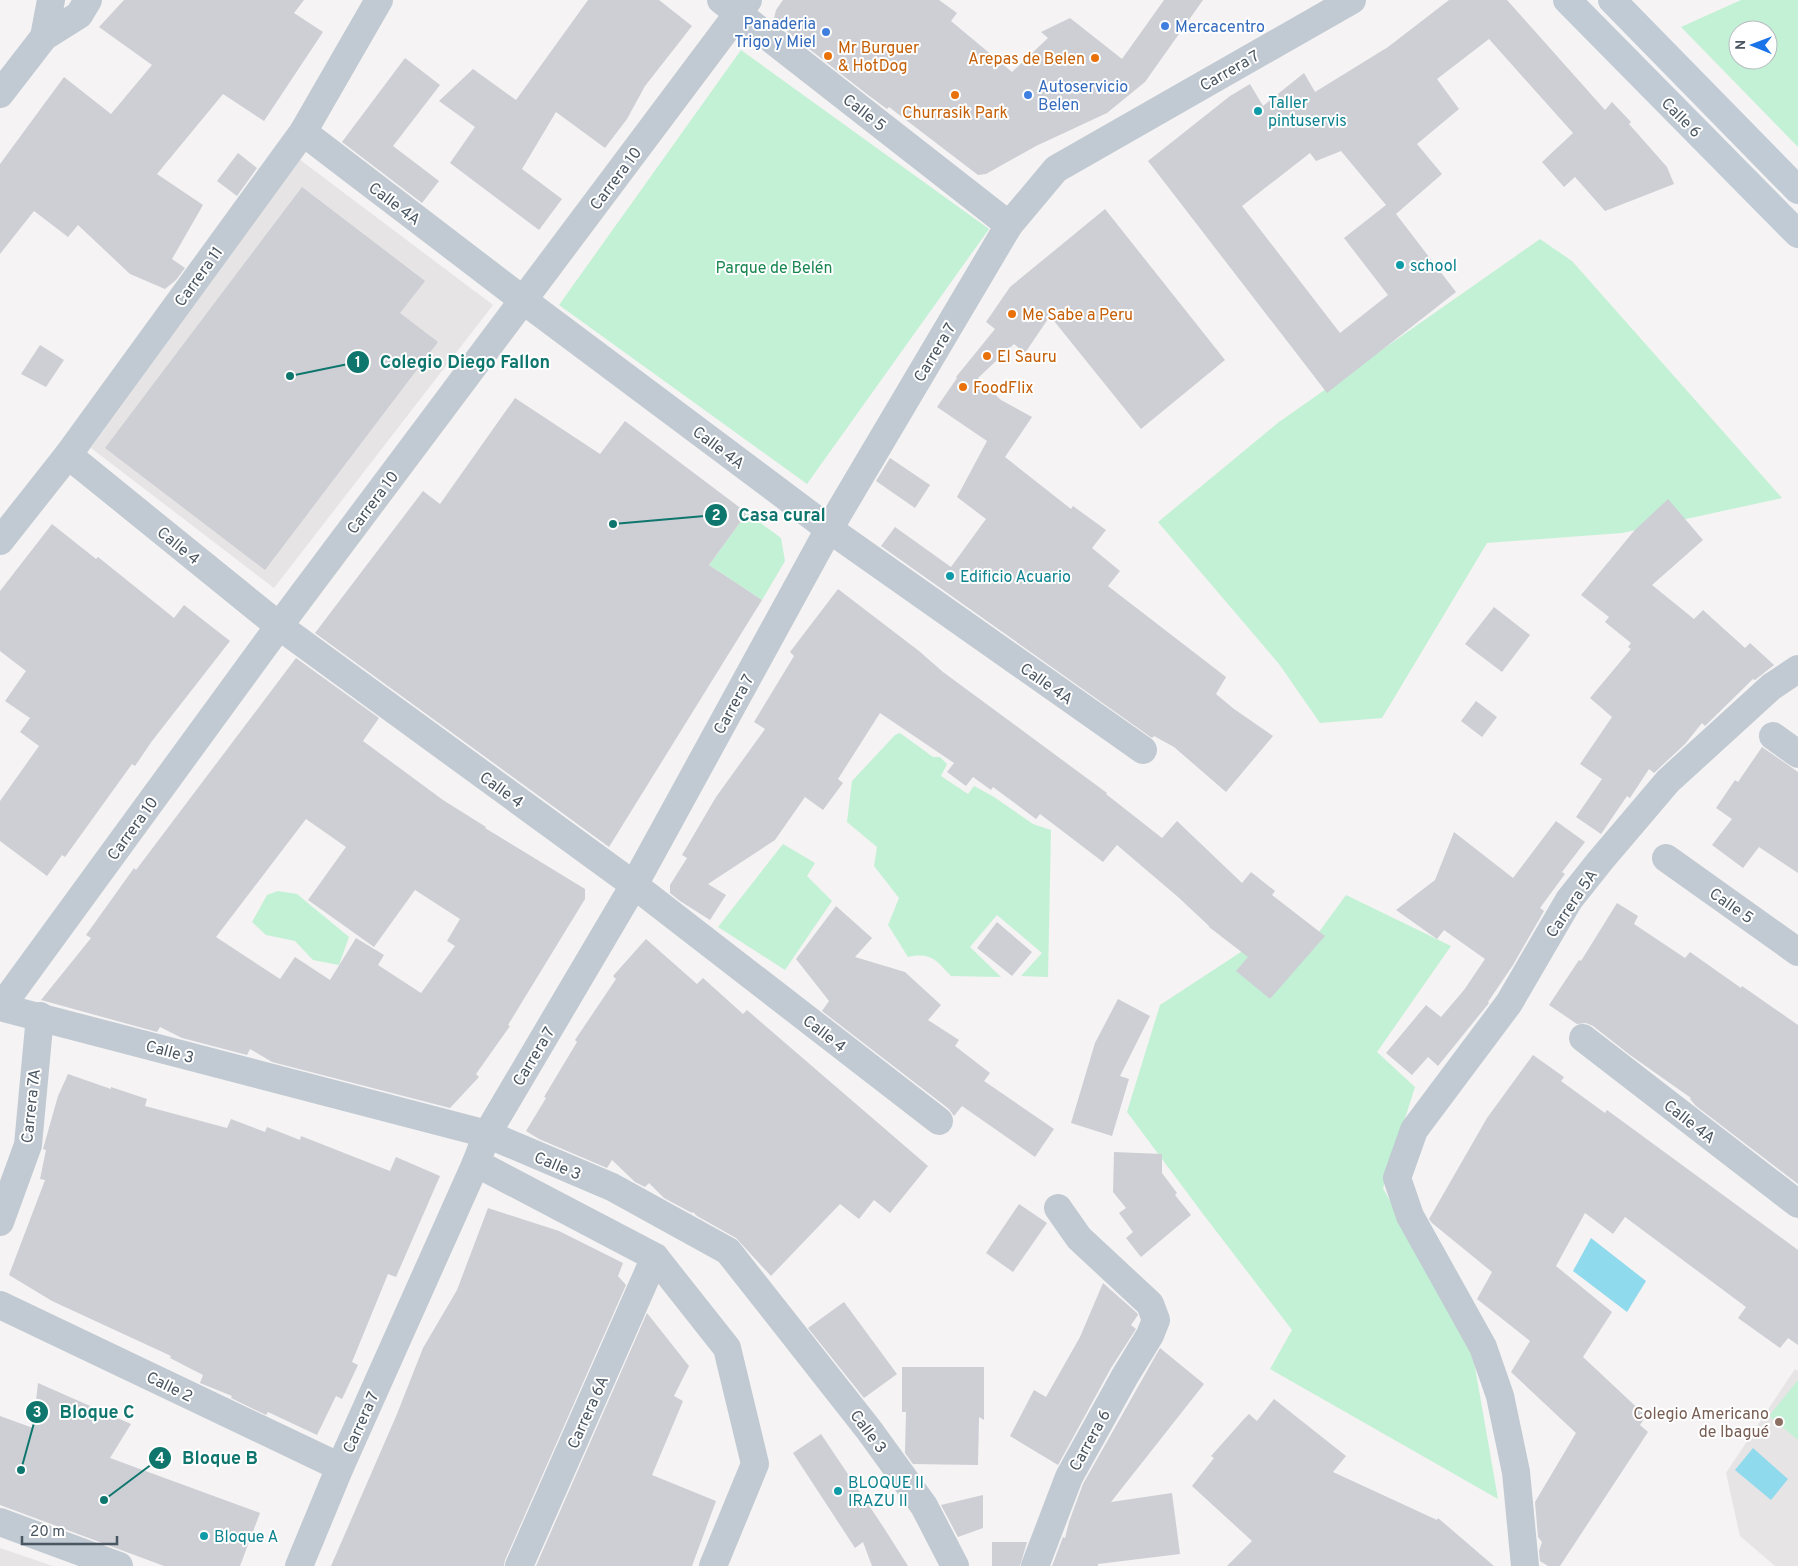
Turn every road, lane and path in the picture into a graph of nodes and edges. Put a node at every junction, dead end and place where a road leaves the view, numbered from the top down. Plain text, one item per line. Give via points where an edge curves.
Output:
1 (51, 0) edge
2 (379, 0) edge
3 (1352, 0) edge
4 (1567, 0) edge
5 (1612, 0) edge
6 (736, 5) edge
7 (84, 7) edge
8 (44, 37) junction
9 (0, 94) edge
10 (303, 132) junction
11 (1798, 190) edge
12 (1009, 225) junction
13 (1798, 234) edge
14 (522, 300) junction
15 (68, 454) junction
16 (829, 529) junction
17 (0, 541) edge
18 (279, 626) junction
19 (1798, 669) edge
20 (1773, 736) dead end
21 (1143, 750) dead end
22 (1798, 754) edge
23 (1666, 858) dead end
24 (634, 885) junction
25 (1798, 952) edge
26 (0, 1007) edge
27 (40, 1016) junction
28 (1583, 1038) dead end
29 (939, 1121) dead end
30 (487, 1134) junction
31 (476, 1163) junction
32 (1798, 1204) edge
33 (1058, 1208) dead end
34 (0, 1222) edge
35 (655, 1257) junction
36 (0, 1305) edge
37 (340, 1467) junction
38 (0, 1522) edge
39 (119, 1566) edge
40 (299, 1566) edge
41 (519, 1566) edge
42 (713, 1566) edge
43 (955, 1566) edge
44 (1034, 1566) edge
45 (1526, 1566) edge

1 - 7 street
1 - 8 street
2 - 10 street, Carrera 11
3 - 12 street, Carrera 7 via 1056,169
4 - 13 street, Calle 6
5 - 11 street, Calle 6
6 - 12 street, Calle 5
6 - 14 street, Carrera 10
7 - 8 street
8 - 9 street
10 - 14 street, Calle 4A
10 - 15 street, Carrera 11
12 - 16 street, Carrera 7
14 - 16 street, Calle 4A
14 - 18 street, Carrera 10
15 - 17 street, Carrera 11
15 - 18 street, Calle 4
16 - 21 street, Calle 4A
16 - 24 street, Carrera 7
18 - 24 street, Calle 4
18 - 26 street, Carrera 10
19 - 45 street, Carrera 5A via 1771,687 1668,781 1587,877 1569,900 1509,1003 1414,1130 1397,1178 1410,1216 1483,1347 1500,1396 1516,1472
20 - 22 street
23 - 25 street, Calle 5
24 - 29 street, Calle 4
24 - 30 street, Carrera 7
26 - 27 street, Calle 3
27 - 30 street, Calle 3
27 - 34 street, Carrera 7A via 28,1146
28 - 32 street, Calle 4A
30 - 31 street, Carrera 7
30 - 43 street, Calle 3 via 612,1188 728,1251 924,1506
31 - 35 street
31 - 37 street, Carrera 7
33 - 44 street, Carrera 6 via 1079,1238 1150,1304 1156,1320 1069,1477
35 - 41 street, Carrera 6A
35 - 42 street via 727,1348 756,1464
36 - 37 street, Calle 2
37 - 40 street, Carrera 7
38 - 39 street

